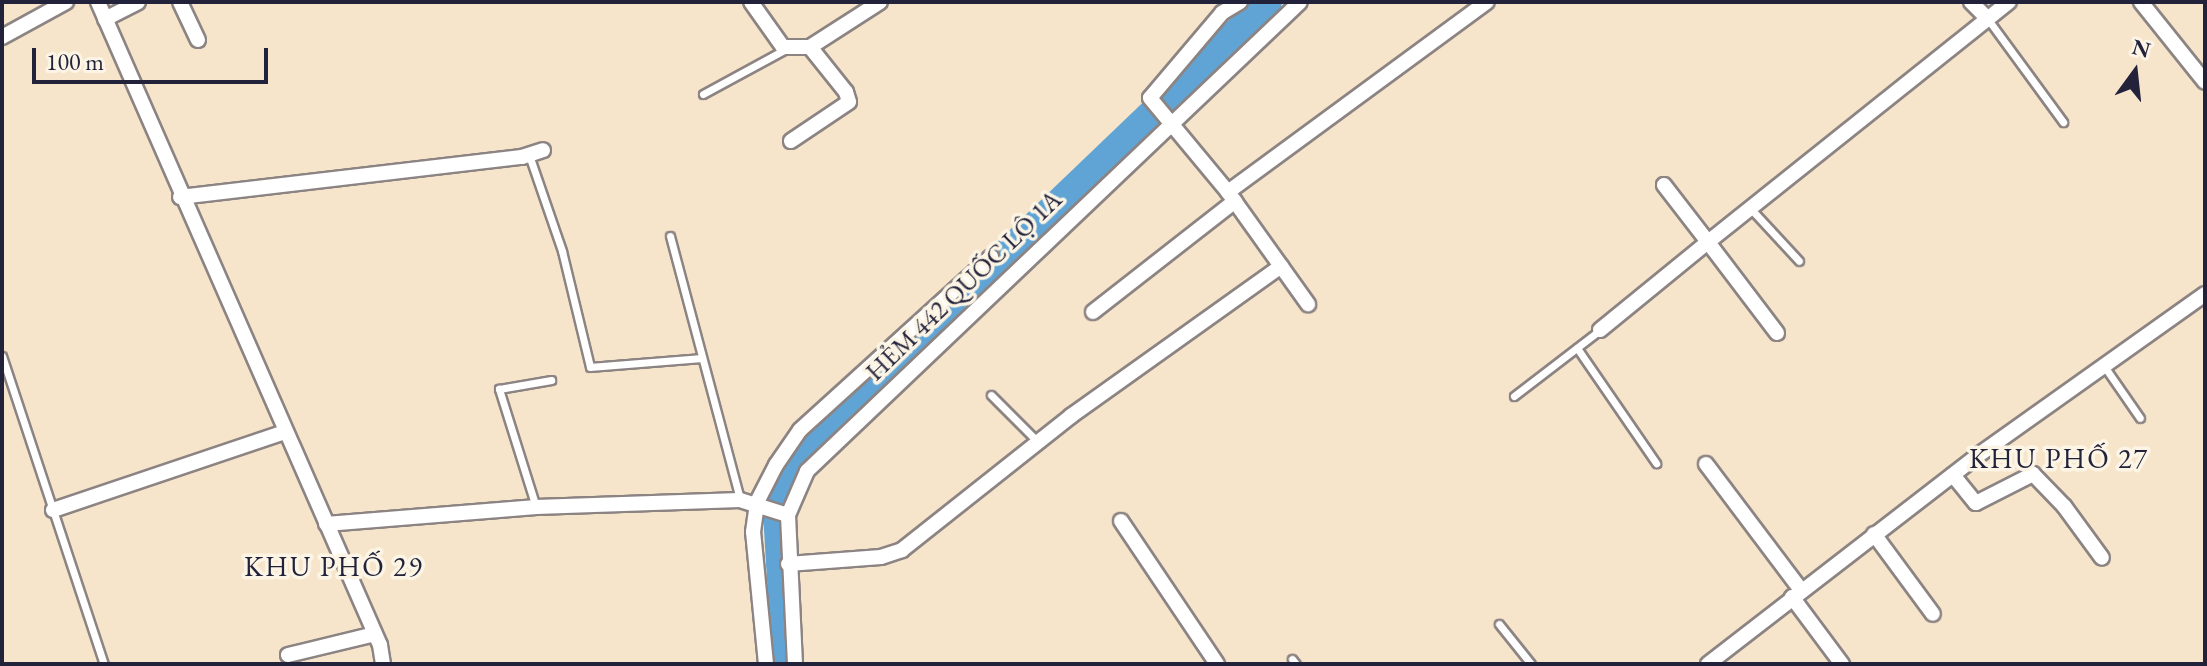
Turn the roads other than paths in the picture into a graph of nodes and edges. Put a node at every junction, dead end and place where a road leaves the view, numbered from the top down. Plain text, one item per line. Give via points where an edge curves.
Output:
1 (66, 2) edge
2 (98, 2) edge
3 (138, 2) edge
4 (180, 2) edge
5 (751, 2) edge
6 (880, 2) edge
7 (1240, 2) edge
8 (1300, 2) edge
9 (1487, 2) edge
10 (1971, 2) edge
11 (2009, 2) edge
12 (2141, 2) edge
13 (1987, 18) junction
14 (105, 19) junction
15 (2, 37) edge
16 (198, 40) dead end
17 (810, 47) junction
18 (786, 49) junction
19 (2205, 82) edge
20 (703, 94) dead end
21 (1168, 121) junction
22 (2063, 122) dead end
23 (791, 141) dead end
24 (536, 153) joint
25 (1664, 185) dead end
26 (1232, 196) junction
27 (180, 197) junction
28 (1750, 208) junction
29 (670, 236) dead end
30 (1708, 242) junction
31 (991, 257) dead end
32 (1799, 261) dead end
33 (1281, 266) junction
34 (2205, 294) edge
35 (1308, 304) dead end
36 (1093, 312) dead end
37 (1600, 330) joint
38 (1777, 333) dead end
39 (1577, 348) junction
40 (2, 356) edge
41 (702, 358) junction
42 (2104, 366) junction
43 (551, 380) dead end
44 (991, 395) dead end
45 (1514, 396) dead end
46 (2140, 418) dead end
47 (285, 432) junction
48 (1037, 441) junction
49 (1656, 463) dead end
50 (1706, 464) dead end
51 (1953, 475) junction
52 (740, 500) junction
53 (757, 502) junction
54 (536, 507) junction
55 (53, 510) junction
56 (781, 512) junction
57 (1121, 521) dead end
58 (326, 524) junction
59 (1874, 534) junction
60 (2102, 558) dead end
61 (788, 564) junction
62 (1796, 593) junction
63 (1933, 614) dead end
64 (1499, 624) dead end
65 (375, 634) junction
66 (288, 655) dead end
67 (104, 664) edge
68 (383, 664) edge
69 (766, 664) edge
70 (795, 664) edge
71 (1217, 664) edge
72 (1531, 664) edge
73 (1708, 664) edge
74 (1842, 664) edge

1 - 15 street
2 - 14 street
3 - 14 street
4 - 16 street
5 - 18 street
6 - 17 street
7 - 21 street via 1222,13 1200,45 1152,91 1153,103
8 - 21 street, HẺM 442 QUỐC LỘ 1A
9 - 26 street
10 - 13 street
11 - 13 street
12 - 19 street
13 - 22 lane
13 - 28 street
14 - 27 street
17 - 18 street
17 - 23 street via 849,102
18 - 20 lane
21 - 26 street
21 - 56 street, HẺM 442 QUỐC LỘ 1A via 822,453
24 - 27 street
24 - 41 lane via 590,367
25 - 30 street
26 - 33 street
26 - 36 street
27 - 47 street
28 - 30 street
28 - 32 lane
29 - 41 lane
30 - 37 street
30 - 38 street
31 - 53 street via 800,430
33 - 35 street
33 - 48 street
34 - 42 street
37 - 39 lane
39 - 45 lane
39 - 49 lane
40 - 55 lane
41 - 52 lane
42 - 46 lane
42 - 51 street
43 - 54 lane via 499,389
44 - 48 lane
47 - 55 street
47 - 58 street
48 - 61 street via 902,550 881,557
50 - 62 street
51 - 59 street
51 - 60 street via 1976,503 2033,474
52 - 53 street
52 - 54 street
53 - 56 street
53 - 69 street via 753,532
54 - 58 street
55 - 67 lane
56 - 61 street, HẺM 442 QUỐC LỘ 1A
57 - 71 street
58 - 65 street
59 - 62 street
59 - 63 street
61 - 70 street, HẺM 442 QUỐC LỘ 1A
62 - 73 street
62 - 74 street
64 - 72 lane
65 - 66 street
65 - 68 street

